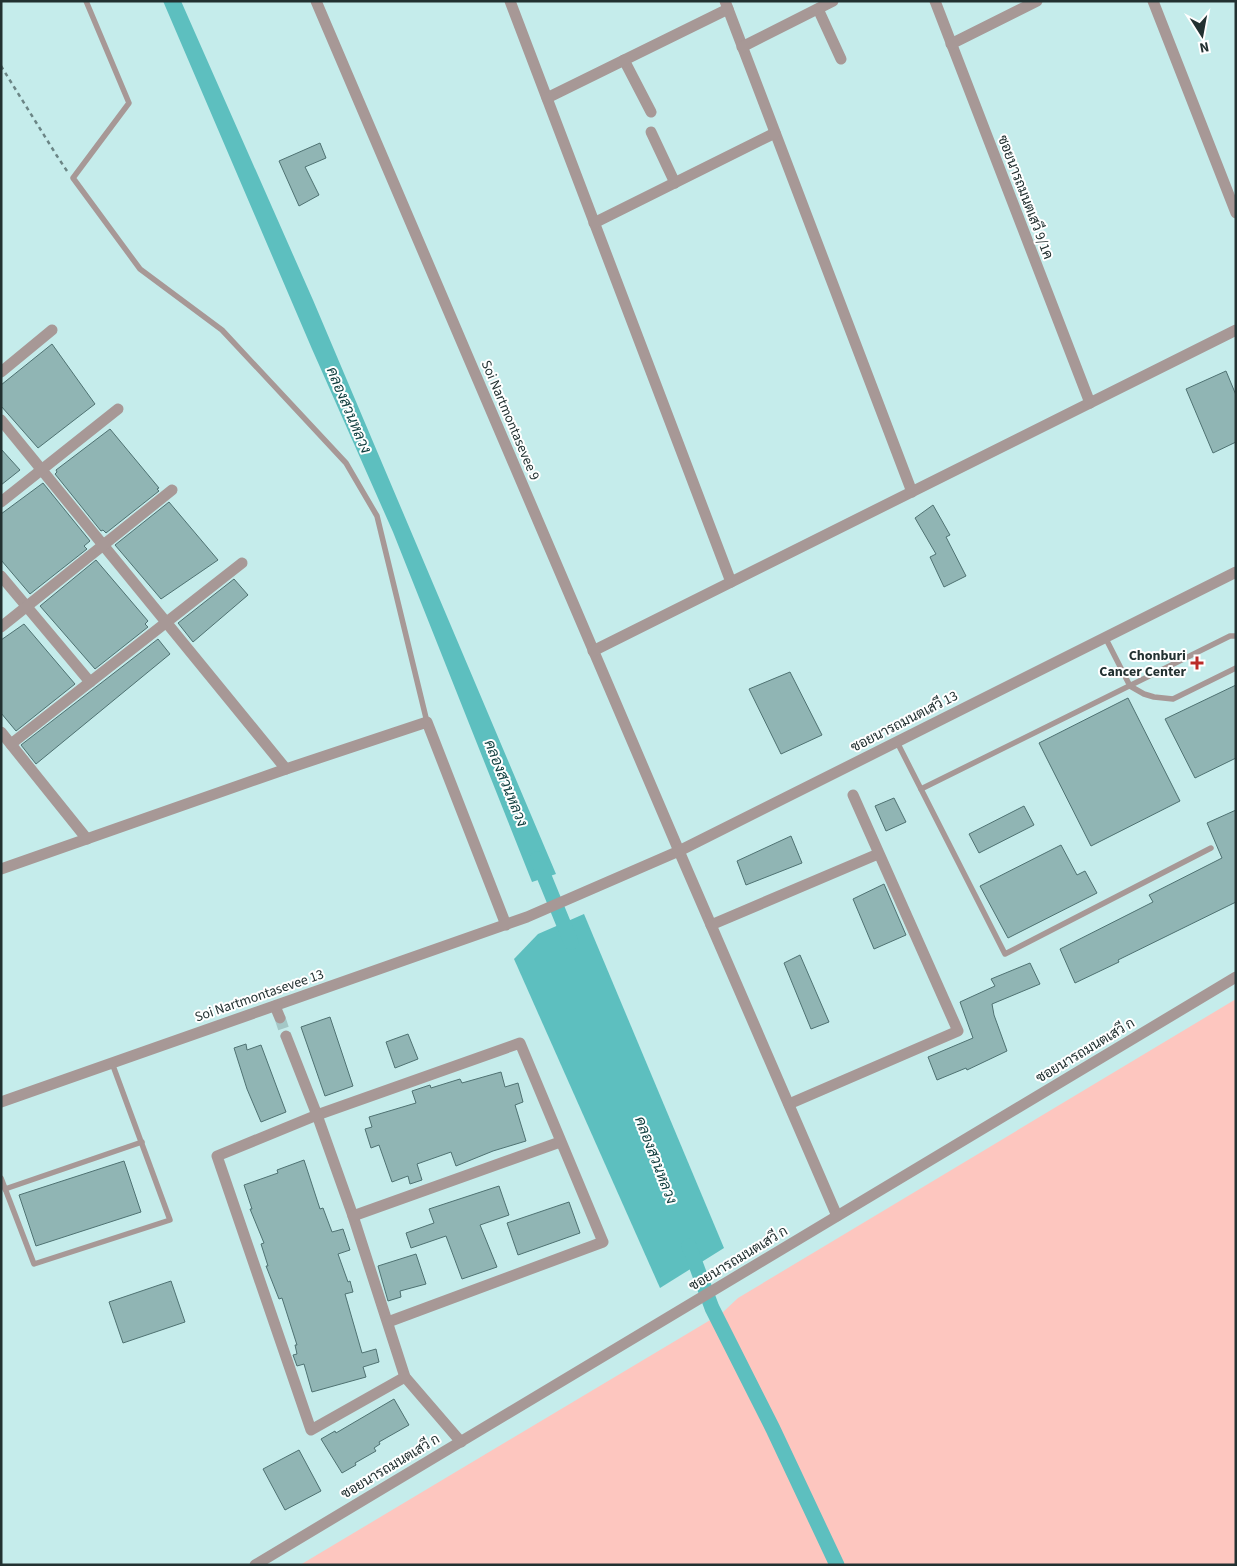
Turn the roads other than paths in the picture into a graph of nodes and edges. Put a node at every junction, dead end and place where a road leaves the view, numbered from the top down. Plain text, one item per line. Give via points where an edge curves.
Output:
1 (86, 1) edge
2 (316, 1) edge
3 (510, 1) edge
4 (833, 1) edge
5 (935, 1) edge
6 (1153, 1) edge
7 (1032, 2) edge
8 (726, 5) edge
9 (818, 9) junction
10 (951, 44) junction
11 (742, 47) junction
12 (841, 59) dead end
13 (624, 60) junction
14 (547, 98) junction
15 (651, 112) dead end
16 (650, 132) dead end
17 (775, 133) junction
18 (675, 183) junction
19 (1236, 213) edge
20 (594, 223) junction
21 (52, 330) dead end
22 (1236, 330) edge
23 (1, 372) edge
24 (1090, 403) junction
25 (118, 409) dead end
26 (1, 420) edge
27 (41, 470) junction
28 (172, 490) dead end
29 (912, 492) junction
30 (1, 502) edge
31 (103, 545) junction
32 (242, 563) dead end
33 (1236, 572) edge
34 (1, 576) edge
35 (731, 582) junction
36 (27, 607) junction
37 (166, 622) junction
38 (1, 627) edge
39 (1236, 636) edge
40 (1105, 637) junction
41 (593, 651) junction
42 (1236, 668) edge
43 (90, 682) junction
44 (1130, 686) junction
45 (427, 722) junction
46 (1, 732) edge
47 (897, 742) junction
48 (7, 744) edge
49 (286, 769) junction
50 (921, 789) junction
51 (853, 795) dead end
52 (87, 839) junction
53 (1212, 848) dead end
54 (679, 851) junction
55 (878, 854) junction
56 (1, 869) edge
57 (527, 917) joint
58 (506, 924) junction
59 (711, 926) junction
60 (1236, 977) edge
61 (276, 1006) junction
62 (280, 1018) tunnel mouth
63 (286, 1036) tunnel mouth
64 (112, 1063) junction
65 (1, 1102) edge
66 (789, 1104) junction
67 (317, 1115) junction
68 (142, 1142) junction
69 (560, 1142) junction
70 (1, 1178) edge
71 (5, 1189) junction
72 (354, 1216) junction
73 (837, 1216) junction
74 (388, 1322) junction
75 (405, 1377) junction
76 (461, 1442) junction
77 (255, 1565) edge

1 - 45 lane via 129,103 73,178 140,268 222,330 346,463 377,516
2 - 41 street, Soi Nartmontasevee 9
3 - 14 street
4 - 9 street
5 - 10 street, ซอยนารถมนตเสวี 9/1ค
6 - 19 street
7 - 10 street
8 - 11 street
8 - 13 street
9 - 11 street
9 - 12 street
10 - 24 street, ซอยนารถมนตเสวี 9/1ค
11 - 17 street
13 - 14 street
13 - 15 street
14 - 20 street
16 - 18 street
17 - 18 street
17 - 29 street
18 - 20 street
20 - 35 street
21 - 23 street
22 - 24 street
24 - 29 street
25 - 27 street
26 - 27 street
27 - 30 street
27 - 31 street
28 - 31 street
29 - 35 street
31 - 36 street
31 - 37 street
32 - 37 street
33 - 40 street, ซอยนารถมนตเสวี 13
34 - 36 street
35 - 41 street
36 - 38 street
36 - 43 street
37 - 43 street
37 - 49 street
39 - 44 lane via 1230,636
40 - 44 lane
40 - 47 street, ซอยนารถมนตเสวี 13
41 - 54 street, Soi Nartmontasevee 9
42 - 44 lane via 1174,699 1144,694
43 - 48 street
44 - 50 lane
45 - 49 street
45 - 58 street
46 - 48 street
47 - 50 lane
47 - 54 street, ซอยนารถมนตเสวี 13
48 - 52 street
49 - 52 street
50 - 53 lane via 1005,954
51 - 55 street
52 - 56 street
54 - 57 street, ซอยนารถมนตเสวี 13
54 - 59 street, Soi Nartmontasevee 9
55 - 59 street
55 - 66 street via 958,1031
57 - 58 street, Soi Nartmontasevee 13
58 - 61 street, Soi Nartmontasevee 13
59 - 66 street, Soi Nartmontasevee 9
60 - 73 street, ซอยนารถมนตเสวี ก
61 - 62 street
61 - 64 street, Soi Nartmontasevee 13
63 - 67 street
64 - 65 street, Soi Nartmontasevee 13
64 - 68 lane
66 - 73 street, Soi Nartmontasevee 9
67 - 69 street via 520,1043
67 - 72 street
67 - 75 street via 217,1156 311,1430
68 - 71 lane
68 - 71 lane via 170,1220 34,1264
69 - 72 street
69 - 74 street via 603,1242
70 - 71 lane
72 - 74 street
73 - 76 street, ซอยนารถมนตเสวี ก
74 - 75 street
75 - 76 street
76 - 77 street, ซอยนารถมนตเสวี ก

